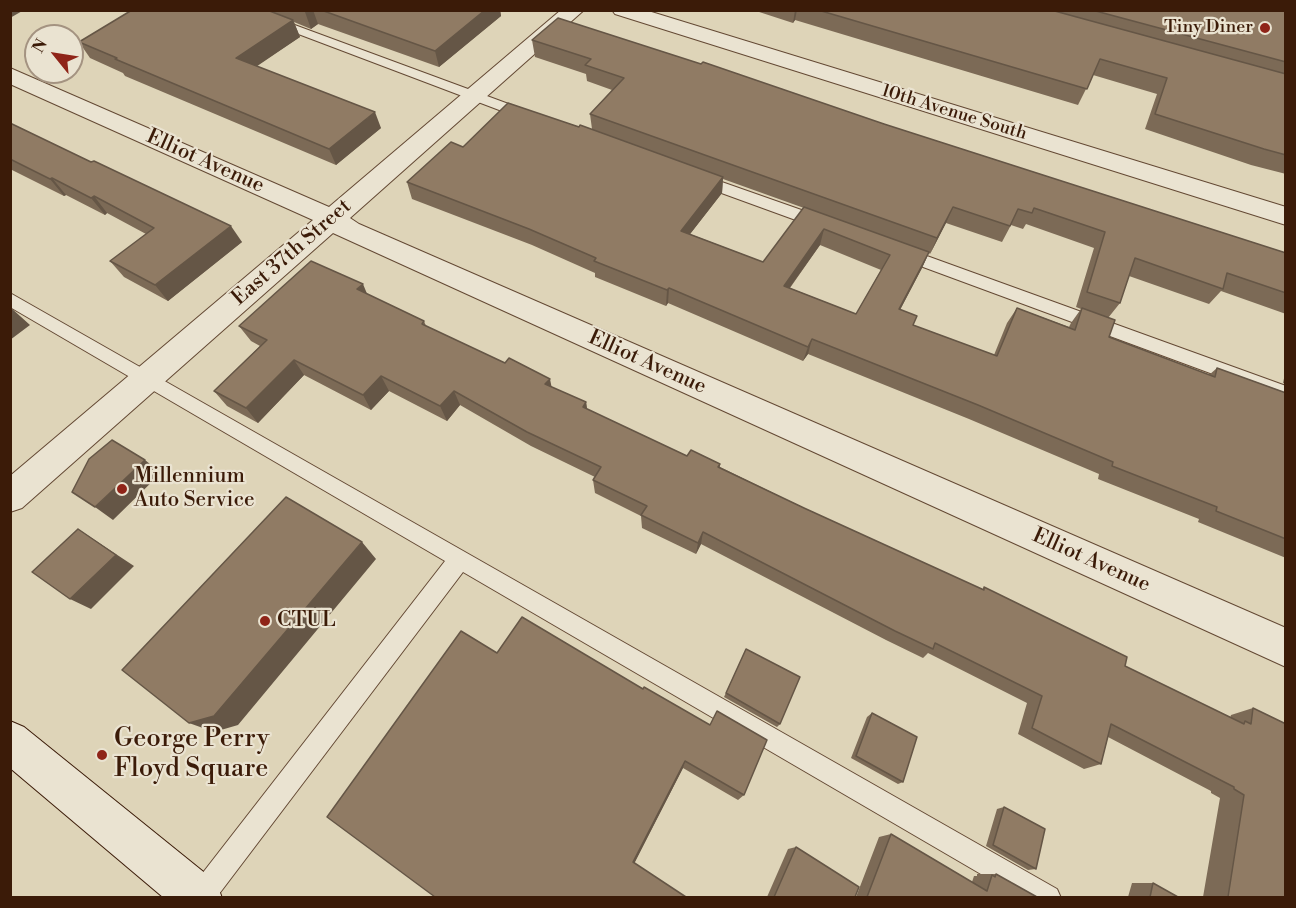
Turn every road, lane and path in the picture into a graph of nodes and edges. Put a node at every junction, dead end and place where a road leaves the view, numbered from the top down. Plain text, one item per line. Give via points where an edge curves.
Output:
1 (241, 10) edge
2 (574, 10) edge
3 (622, 10) edge
4 (10, 75) edge
5 (475, 96) junction
6 (545, 122) edge
7 (679, 171) edge
8 (1286, 216) edge
9 (331, 218) junction
10 (837, 229) edge
11 (893, 250) edge
12 (10, 299) edge
13 (149, 378) junction
14 (1286, 394) edge
15 (10, 496) edge
16 (460, 559) junction
17 (1286, 648) edge
18 (15, 752) edge
19 (200, 897) edge
20 (1048, 897) edge

1 - 5 lane
2 - 5 street, East 37th Street
3 - 8 street, 10th Avenue South
4 - 9 street, Elliot Avenue
5 - 6 lane
5 - 9 street, East 37th Street
7 - 10 lane
9 - 13 street, East 37th Street
9 - 17 street, Elliot Avenue via 360,236
11 - 14 lane
12 - 13 lane
13 - 15 street, East 37th Street
13 - 16 lane
16 - 19 lane
16 - 20 lane
18 - 19 street

